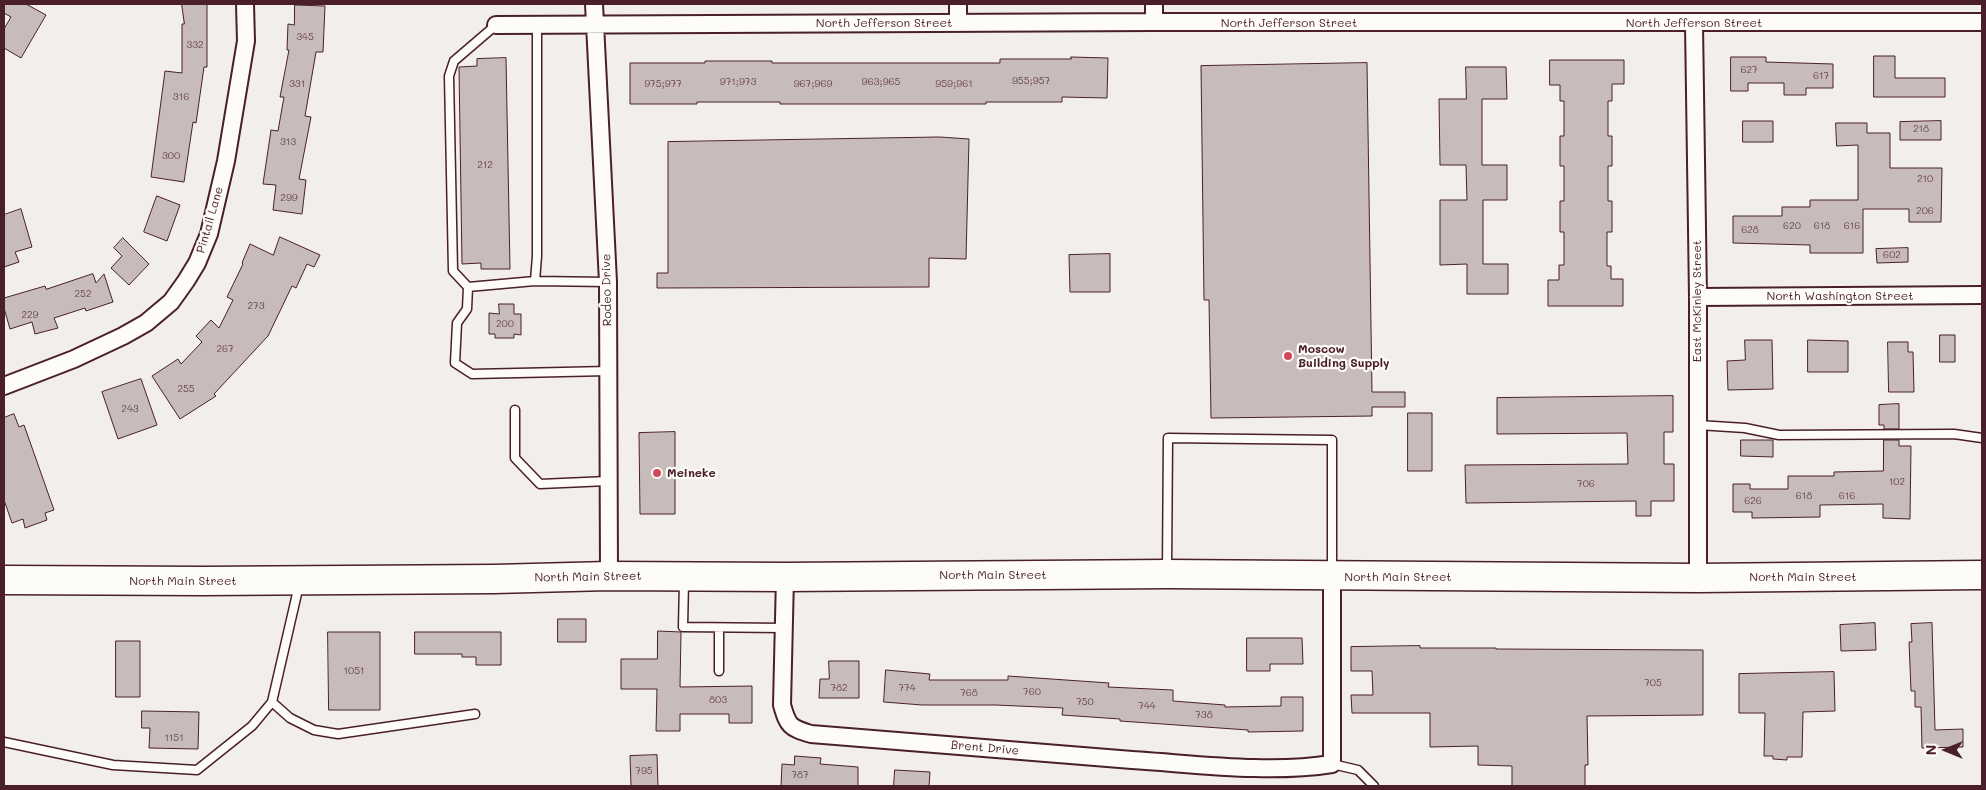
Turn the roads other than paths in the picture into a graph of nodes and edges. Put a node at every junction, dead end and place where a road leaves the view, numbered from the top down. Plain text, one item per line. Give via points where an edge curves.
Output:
1 (245, 4) edge
2 (594, 4) edge
3 (958, 4) edge
4 (1154, 4) edge
5 (1154, 22) junction
6 (1982, 22) edge
7 (958, 23) junction
8 (1694, 24) junction
9 (496, 25) joint
10 (537, 25) junction
11 (595, 25) junction
12 (535, 281) junction
13 (608, 282) junction
14 (468, 287) junction
15 (1982, 295) edge
16 (1698, 297) junction
17 (608, 371) junction
18 (4, 386) edge
19 (515, 410) dead end
20 (1698, 425) junction
21 (1982, 438) edge
22 (608, 481) junction
23 (1167, 574) junction
24 (609, 576) junction
25 (684, 576) junction
26 (1332, 576) junction
27 (1982, 576) edge
28 (785, 577) junction
29 (1698, 578) junction
30 (4, 580) edge
31 (300, 580) junction
32 (719, 628) junction
33 (784, 628) junction
34 (718, 671) dead end
35 (272, 702) junction
36 (475, 714) dead end
37 (4, 742) edge
38 (1332, 764) junction
39 (1374, 786) edge

1 - 18 street, Pintail Lane via 246,41 226,160 209,234 186,281 171,302 146,323 74,359
2 - 11 street, Rodeo Drive
3 - 7 street
4 - 5 street
5 - 7 street, North Jefferson Street
5 - 8 street, North Jefferson Street
6 - 8 street, North Jefferson Street
7 - 11 street, North Jefferson Street
8 - 16 street, East McKinley Street
9 - 10 street, North Jefferson Street
9 - 14 lane via 454,61 449,76 454,271
10 - 11 street, North Jefferson Street
10 - 12 lane
11 - 13 street, Rodeo Drive
12 - 13 lane
12 - 14 lane
13 - 17 street, Rodeo Drive
14 - 17 lane via 467,309 457,323 456,363 472,374
15 - 16 street, North Washington Street
16 - 20 street, East McKinley Street
17 - 22 street, Rodeo Drive
19 - 22 lane via 515,458 540,484
20 - 21 lane via 1745,428 1779,435 1954,434
20 - 29 street, East McKinley Street
22 - 24 street, Rodeo Drive
23 - 26 highway, North Main Street
23 - 26 lane via 1168,438 1332,440
23 - 28 highway, North Main Street
24 - 25 highway, North Main Street
24 - 31 highway, North Main Street
25 - 28 highway, North Main Street
25 - 32 lane via 683,627
26 - 29 highway, North Main Street
26 - 38 street
27 - 29 highway, North Main Street
28 - 33 street, Brent Drive
30 - 31 highway, North Main Street
31 - 35 lane
32 - 33 lane
32 - 34 lane
33 - 38 street, Brent Drive via 782,705 786,720 796,729 811,734 1227,767 1310,768
35 - 36 lane via 290,718 314,730 338,734
35 - 37 lane via 252,726 197,770 113,765
38 - 39 lane, Brent Drive via 1358,770

